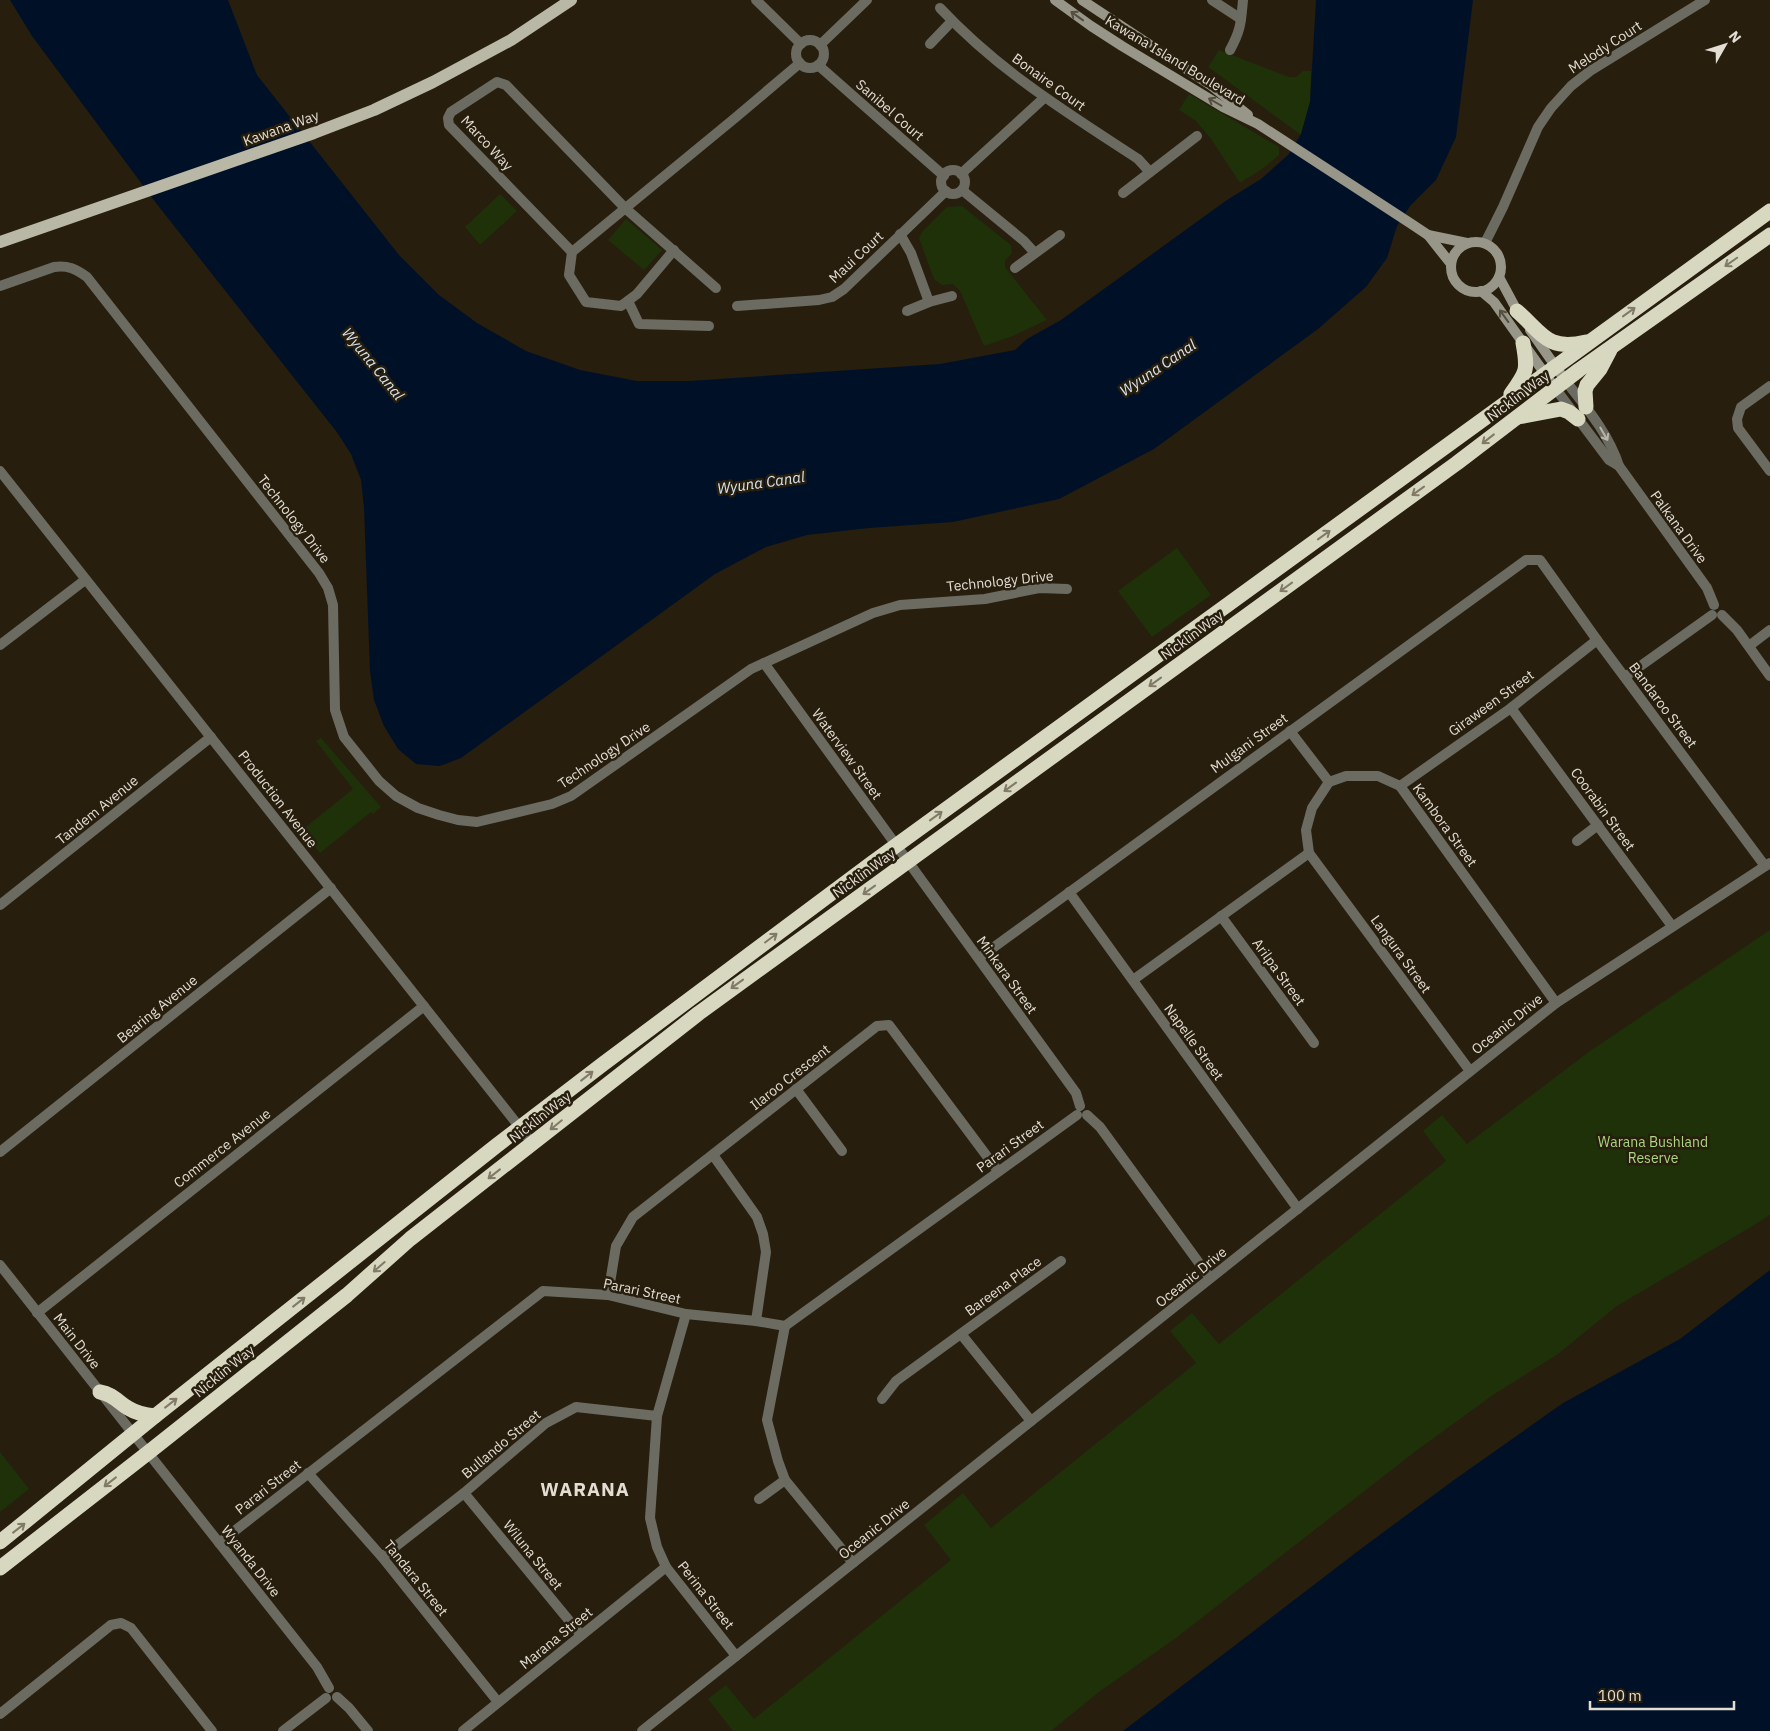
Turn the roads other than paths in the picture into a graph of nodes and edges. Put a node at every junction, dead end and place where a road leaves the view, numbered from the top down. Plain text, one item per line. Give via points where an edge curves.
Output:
1 (570, 0) edge
2 (756, 0) edge
3 (867, 0) edge
4 (1055, 0) edge
5 (1082, 0) edge
6 (1212, 0) edge
7 (1243, 0) edge
8 (1705, 0) edge
9 (940, 8) dead end
10 (1241, 19) junction
11 (952, 21) junction
12 (801, 44) junction
13 (930, 44) dead end
14 (820, 45) junction
15 (1230, 50) dead end
16 (800, 63) junction
17 (818, 65) junction
18 (1044, 98) junction
19 (1258, 124) junction
20 (1197, 136) dead end
21 (1149, 171) junction
22 (961, 174) junction
23 (944, 176) junction
24 (962, 190) junction
25 (946, 191) junction
26 (1123, 193) dead end
27 (625, 208) junction
28 (1770, 211) edge
29 (900, 234) junction
30 (1060, 235) dead end
31 (1428, 235) junction
32 (1770, 235) edge
33 (0, 242) edge
34 (1485, 242) junction
35 (1467, 243) junction
36 (674, 250) junction
37 (572, 252) junction
38 (1034, 252) junction
39 (1451, 264) junction
40 (1015, 268) dead end
41 (1499, 277) junction
42 (0, 286) edge
43 (716, 288) dead end
44 (1482, 291) junction
45 (952, 296) dead end
46 (628, 301) junction
47 (929, 302) junction
48 (737, 306) dead end
49 (907, 311) dead end
50 (1517, 311) junction
51 (709, 326) dead end
52 (1590, 341) junction
53 (1524, 343) junction
54 (1612, 347) junction
55 (1550, 371) junction
56 (1560, 384) junction
57 (1770, 386) edge
58 (1504, 404) junction
59 (1582, 413) junction
60 (1515, 418) junction
61 (1770, 470) edge
62 (0, 471) edge
63 (1540, 560) joint
64 (84, 580) junction
65 (1067, 589) dead end
66 (1716, 612) junction
67 (1770, 630) edge
68 (1597, 640) junction
69 (0, 645) edge
70 (1749, 646) junction
71 (764, 663) junction
72 (1770, 676) edge
73 (1625, 677) junction
74 (1511, 708) junction
75 (1290, 730) junction
76 (211, 737) junction
77 (1330, 782) junction
78 (1400, 786) junction
79 (1598, 825) junction
80 (1577, 841) dead end
81 (896, 845) junction
82 (1309, 853) junction
83 (909, 861) junction
84 (1767, 864) edge
85 (331, 888) junction
86 (1069, 892) junction
87 (0, 905) edge
88 (1222, 916) junction
89 (1672, 926) junction
90 (979, 958) junction
91 (1133, 980) junction
92 (1556, 1003) junction
93 (424, 1006) junction
94 (1314, 1043) dead end
95 (1470, 1072) junction
96 (796, 1089) junction
97 (1081, 1112) junction
98 (520, 1127) junction
99 (533, 1144) junction
100 (842, 1151) dead end
101 (0, 1152) edge
102 (713, 1155) junction
103 (998, 1171) junction
104 (1298, 1209) junction
105 (1061, 1261) dead end
106 (0, 1265) edge
107 (1210, 1278) junction
108 (608, 1295) junction
109 (37, 1313) junction
110 (686, 1314) junction
111 (756, 1321) junction
112 (785, 1326) junction
113 (961, 1334) junction
114 (100, 1392) junction
115 (882, 1400) dead end
116 (155, 1416) junction
117 (656, 1416) junction
118 (1031, 1421) junction
119 (133, 1433) junction
120 (148, 1452) junction
121 (308, 1473) junction
122 (785, 1480) junction
123 (464, 1493) junction
124 (758, 1499) dead end
125 (0, 1542) edge
126 (219, 1543) junction
127 (382, 1557) junction
128 (853, 1563) junction
129 (0, 1568) edge
130 (666, 1568) junction
131 (581, 1635) junction
132 (736, 1656) junction
133 (330, 1694) junction
134 (498, 1702) junction
135 (0, 1714) edge
136 (212, 1731) edge
137 (283, 1731) edge
138 (368, 1731) edge
139 (463, 1731) edge
140 (642, 1731) edge

1 - 33 main road, Kawana Way via 511,40 374,110
2 - 12 street
3 - 14 street
19 -> 4 main road, Kawana Island Boulevard via 1223,107 1122,46
5 - 19 main road, Kawana Island Boulevard via 1212,86
6 - 10 street
7 - 10 street
8 - 34 street, Melody Court via 1590,71 1551,108 1538,127
9 - 11 street, Bonaire Court
10 - 15 street via 1238,35
11 - 13 street
11 - 18 street, Bonaire Court
12 - 14 street via 813,41
12 - 16 street via 797,51
14 - 17 street via 824,53
16 - 17 street via 807,68
16 - 27 street
17 - 23 street, Sanibel Court
18 - 21 street, Bonaire Court via 1138,159
18 - 22 street
19 - 31 main road, Kawana Island Boulevard
20 - 21 street
21 - 26 street
22 - 23 street via 952,171
22 - 24 street via 965,180
23 - 25 street via 942,182
24 - 25 street via 952,194
24 - 38 street
25 - 29 street, Maui Court
27 - 36 street
27 - 37 street
27 - 37 street, Marco Way via 506,85 497,82 451,112 450,124
52 -> 28 highway, Nicklin Way
29 - 47 street via 911,253
29 - 48 street, Maui Court via 832,297
30 - 38 street
31 - 35 main road, Kawana Island Boulevard
31 - 39 main road, Kawana Island Boulevard
32 -> 54 highway, Nicklin Way
34 - 35 main road
34 - 41 main road via 1496,250 1500,258
35 - 39 main road via 1459,248
36 - 43 street
36 - 46 street
37 - 46 street via 569,275 586,302 621,306
38 - 40 street
39 - 44 main road via 1459,285 1466,290
41 - 44 main road
41 - 50 main road
42 - 71 street, Technology Drive via 63,266 78,270 87,278 319,572 333,605 335,710 344,737 379,781 396,796 418,808 477,822 552,804 571,796 746,672
53 -> 44 main road
45 - 47 street
46 - 51 street via 639,324
47 - 49 street
50 - 52 highway via 1555,344
50 - 55 main road
52 - 55 highway, Nicklin Way
53 - 55 main road
53 - 58 highway via 1525,372
54 - 56 highway, Nicklin Way
54 - 59 highway via 1587,385
55 - 56 main road
55 - 58 highway, Nicklin Way
56 - 59 street, Palkana Drive
56 - 60 highway, Nicklin Way
57 - 61 street via 1741,407 1737,419 1738,428
81 -> 58 highway, Nicklin Way
59 - 60 highway via 1561,409
59 - 66 street, Palkana Drive via 1609,460 1619,466 1706,588
60 -> 83 highway, Nicklin Way
62 - 64 street, Production Avenue
63 - 68 street, Bandaroo Street
63 - 75 street, Mulgani Street via 1526,560
64 - 69 street
64 - 76 street, Production Avenue
65 - 71 street, Technology Drive via 1039,588 986,599 900,605 873,613
66 - 70 street, Palkana Drive via 1730,622
66 - 73 street
67 - 70 street
68 - 73 street, Bandaroo Street
68 - 74 street, Giraween Street
70 - 72 street, Palkana Drive
71 - 81 street, Waterview Street
73 - 84 street, Bandaroo Street
74 - 78 street, Giraween Street
74 - 79 street, Coorabin Street
75 - 77 street
75 - 86 street, Mulgani Street
76 - 85 street, Production Avenue
76 - 87 street, Tandem Avenue
77 - 78 street, Kambora Street via 1346,776 1378,776
77 - 82 street via 1312,808 1306,830
78 - 92 street, Kambora Street
79 - 80 street
79 - 89 street, Coorabin Street
81 - 83 street, Waterview Street
98 -> 81 highway, Nicklin Way
82 - 88 street
82 - 95 street, Langura Street
83 - 90 street, Minkara Street
83 -> 99 highway, Nicklin Way via 699,1013
84 - 89 street, Oceanic Drive
85 - 93 street, Production Avenue
85 - 101 street, Bearing Avenue
86 - 90 street, Mulgani Street
86 - 91 street, Napelle Street
88 - 91 street
88 - 94 street, Arilpa Street
89 - 92 street, Oceanic Drive
90 - 97 street, Minkara Street via 1076,1093
91 - 104 street, Napelle Street
92 - 95 street, Oceanic Drive
93 - 98 street, Production Avenue
93 - 109 street, Commerce Avenue
95 - 104 street, Oceanic Drive
96 - 100 street
96 - 102 street, Ilaroo Crescent
96 - 103 street, Ilaroo Crescent via 877,1026 889,1025
97 - 103 street, Parari Street
97 - 107 street, Minkara Street via 1100,1126
98 - 99 street, Production Avenue
116 -> 98 highway, Nicklin Way
99 -> 120 highway, Nicklin Way via 410,1239 347,1295
102 - 108 street, Ilaroo Crescent via 632,1217 616,1246
102 - 111 street via 757,1216 764,1234 766,1252
103 - 112 street, Parari Street
104 - 107 street, Oceanic Drive
105 - 113 street, Bareena Place
106 - 109 street, Main Drive
107 - 118 street, Oceanic Drive
108 - 110 street, Parari Street
108 - 121 street, Parari Street via 543,1291
109 - 114 street, Main Drive
110 - 111 street, Parari Street
110 - 117 street, Perina Street
111 - 112 street, Parari Street
112 - 122 street via 767,1420
113 - 115 street, Bareena Place via 896,1381
113 - 118 street, Bareena Place
114 - 116 highway via 108,1393 137,1413
114 - 119 street, Main Drive
116 - 119 highway, Nicklin Way
117 - 123 street, Bullando Street via 576,1407 546,1423
117 - 130 street, Perina Street via 650,1518
118 - 128 street, Oceanic Drive
119 - 120 street, Wyanda Drive
125 -> 119 highway, Nicklin Way
120 - 126 street, Wyanda Drive
120 -> 129 highway, Nicklin Way
121 - 126 street, Parari Street
121 - 127 street, Tandara Street
122 - 124 street
122 - 128 street
123 - 127 street, Bullando Street
123 - 131 street, Wiluna Street
126 - 133 street, Wyanda Drive via 317,1667
127 - 134 street, Tandara Street
128 - 132 street, Oceanic Drive
130 - 131 street, Marana Street
130 - 132 street, Perina Street
131 - 134 street, Marana Street
132 - 140 street, Oceanic Drive
133 - 137 street
133 - 138 street, Wyanda Drive via 349,1708
134 - 139 street, Marana Street
135 - 136 street via 111,1625 121,1623 131,1628

